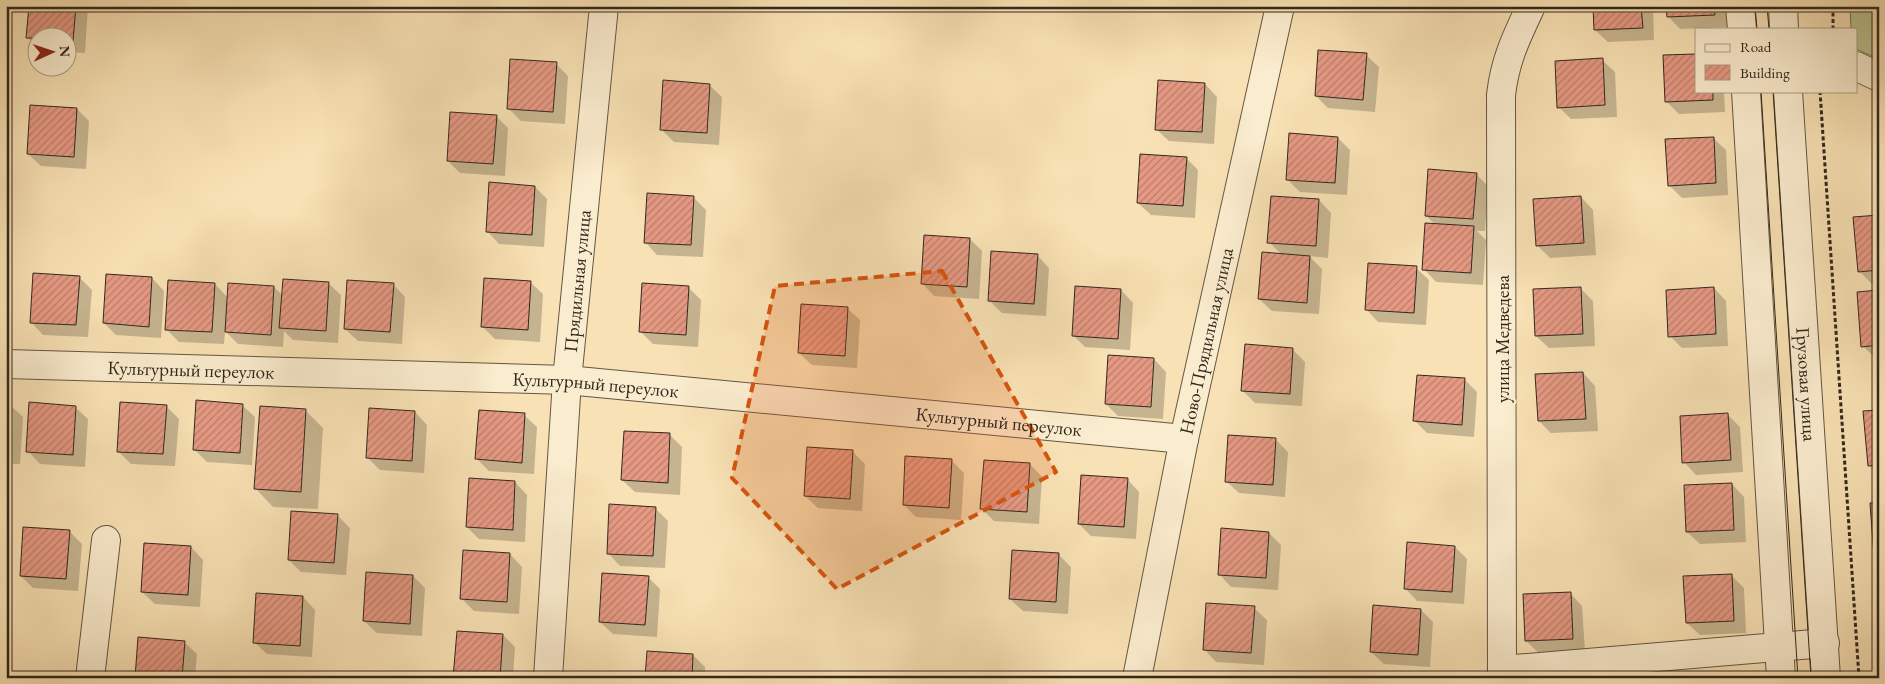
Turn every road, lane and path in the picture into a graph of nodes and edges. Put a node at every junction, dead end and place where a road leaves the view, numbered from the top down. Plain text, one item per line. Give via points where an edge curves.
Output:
1 (604, 6) edge
2 (1280, 6) edge
3 (1531, 6) edge
4 (1740, 6) edge
5 (1783, 6) edge
6 (1833, 6) edge
7 (1742, 28) edge
8 (1784, 28) edge
9 (1833, 28) edge
10 (1858, 67) edge
11 (1879, 77) edge
12 (1746, 92) edge
13 (1788, 92) edge
14 (1820, 92) edge
15 (6, 364) edge
16 (567, 380) junction
17 (1184, 439) junction
18 (106, 540) dead end
19 (1824, 643) junction
20 (1779, 646) junction
21 (1503, 674) edge
22 (90, 678) edge
23 (548, 678) edge
24 (1138, 678) edge
25 (1781, 678) edge
26 (1826, 678) edge
27 (1859, 678) edge

1 - 16 street, Прядильная улица
2 - 17 street, Ново-Прядильная улица
3 - 21 street, улица Медведева via 1511,50 1501,95
4 - 7 street
5 - 8 street
6 - 9 path
10 - 11 street
12 - 20 street
13 - 19 street, Грузовая улица
14 - 27 path
15 - 16 street, Культурный переулок
16 - 17 street, Культурный переулок
16 - 23 street, Прядильная улица
17 - 24 street, Ново-Прядильная улица
18 - 22 street
19 - 20 street
19 - 26 street, Грузовая улица
20 - 21 street
20 - 25 street

